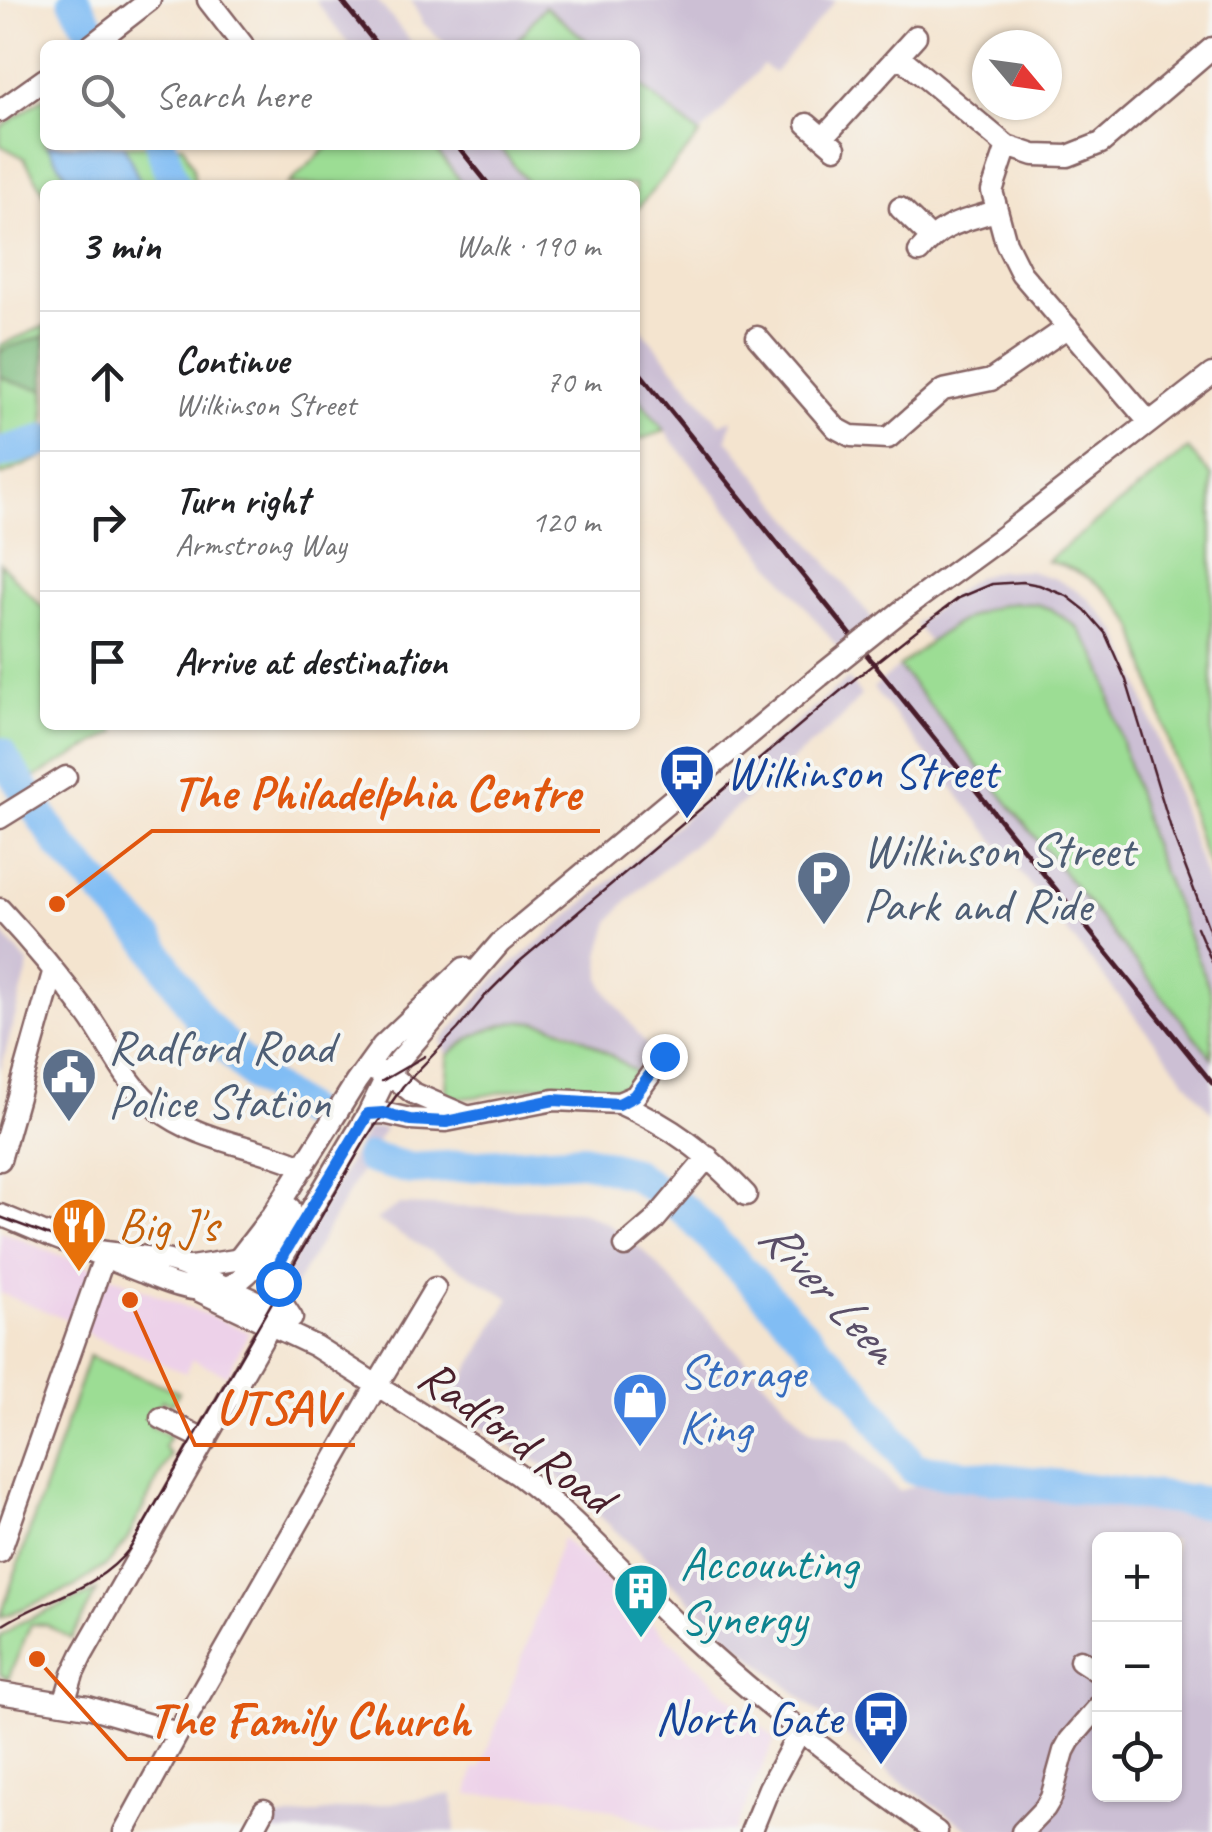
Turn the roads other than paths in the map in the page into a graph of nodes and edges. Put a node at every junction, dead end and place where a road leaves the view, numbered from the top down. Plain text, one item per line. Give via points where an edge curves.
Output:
1 (150, 0) edge
2 (208, 0) edge
3 (916, 36) dead end
4 (100, 39) edge
5 (238, 40) edge
6 (1212, 48) edge
7 (899, 56) junction
8 (40, 82) edge
9 (2, 105) edge
10 (807, 124) dead end
11 (1007, 146) junction
12 (900, 208) dead end
13 (996, 211) junction
14 (1068, 327) junction
15 (757, 336) dead end
16 (1212, 374) edge
17 (1149, 422) junction
18 (66, 778) dead end
19 (0, 818) edge
20 (0, 909) edge
21 (500, 943) junction
22 (54, 972) junction
23 (664, 1056) dead end
24 (385, 1077) junction
25 (345, 1102) junction
26 (619, 1104) junction
27 (368, 1114) junction
28 (466, 1116) junction
29 (708, 1157) junction
30 (0, 1160) edge
31 (304, 1167) junction
32 (746, 1195) dead end
33 (0, 1214) edge
34 (625, 1246) dead end
35 (99, 1253) junction
36 (236, 1260) junction
37 (191, 1267) junction
38 (228, 1286) junction
39 (435, 1288) dead end
40 (199, 1290) junction
41 (242, 1312) junction
42 (292, 1318) junction
43 (270, 1326) junction
44 (315, 1346) junction
45 (378, 1385) junction
46 (162, 1418) dead end
47 (206, 1440) junction
48 (4, 1529) edge
49 (0, 1552) edge
50 (1080, 1660) dead end
51 (1092, 1668) edge
52 (0, 1692) edge
53 (64, 1702) junction
54 (1095, 1712) edge
55 (800, 1731) junction
56 (178, 1733) junction
57 (264, 1810) dead end
58 (124, 1832) edge
59 (252, 1832) edge
60 (752, 1832) edge
61 (937, 1832) edge
62 (1022, 1832) edge

1 - 4 street
2 - 5 street
3 - 7 street
6 - 11 street via 1102,144 1068,156 1034,156
7 - 10 street via 829,143
7 - 11 street
8 - 9 street
11 - 13 street via 992,191
12 - 13 street via 925,245 944,227
13 - 14 street via 1021,273
14 - 15 street via 991,380 944,390 888,438 851,436 836,428
14 - 17 street
16 - 17 street
17 - 21 street, bridge via 820,676
18 - 19 street
20 - 22 street
21 - 24 street
21 - 25 street via 415,1012 382,1046
22 - 30 street
22 - 31 street via 154,1107 208,1136
23 - 26 street via 634,1096
24 - 25 street via 375,1071
24 - 27 street
24 - 28 street
24 - 38 street via 328,1142 257,1263
25 - 31 street
26 - 28 street via 554,1100
26 - 29 street
27 - 28 street via 446,1122
27 - 42 street via 281,1260 277,1295
29 - 32 street
29 - 34 street
31 - 36 street
33 - 35 street, Radford Road
35 - 37 street, Radford Road
35 - 40 street
35 - 48 street
36 - 37 street
36 - 38 street
37 - 38 street, Radford Road
38 - 40 street
38 - 41 street
38 - 42 street, Radford Road
39 - 45 street
40 - 41 street, Radford Road
41 - 43 street, Radford Road
42 - 44 street, Radford Road
43 - 44 street, Radford Road
43 - 47 street
44 - 45 street, Radford Road
45 - 55 street, Radford Road via 546,1496 683,1630
45 - 56 street
46 - 47 street
47 - 53 street via 82,1655
48 - 49 street
50 - 51 street
52 - 53 street
53 - 56 street
54 - 62 street via 1064,1751 1046,1808
55 - 60 street
55 - 61 street, Radford Road
56 - 58 street
57 - 59 street

